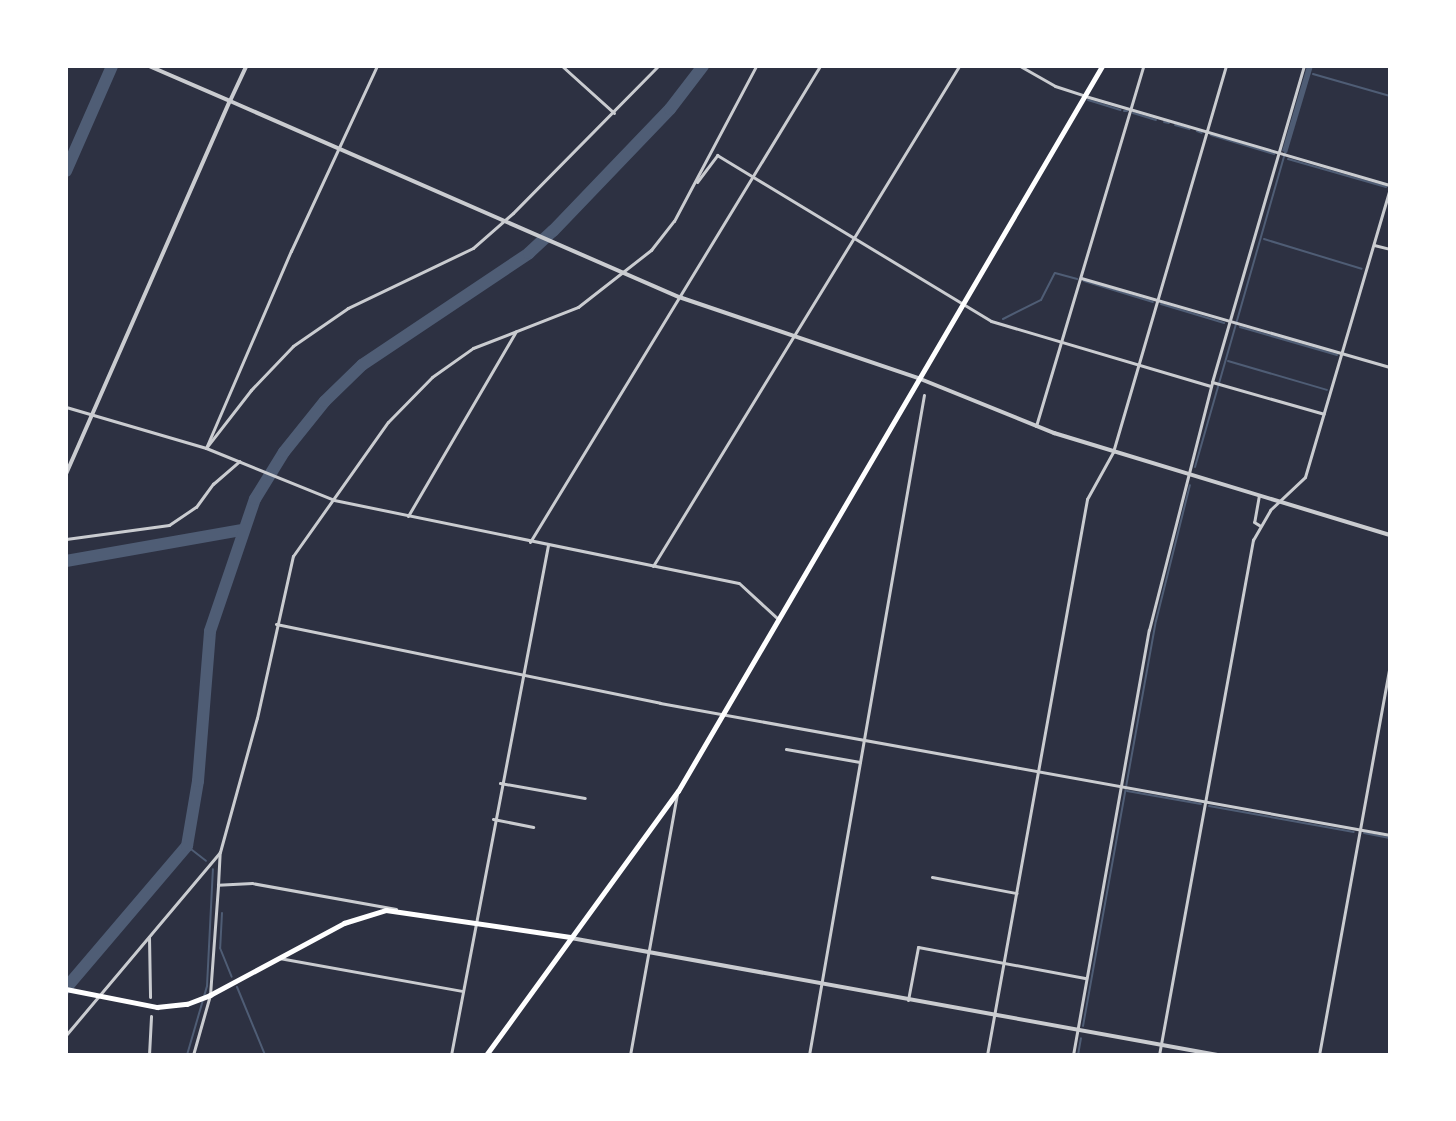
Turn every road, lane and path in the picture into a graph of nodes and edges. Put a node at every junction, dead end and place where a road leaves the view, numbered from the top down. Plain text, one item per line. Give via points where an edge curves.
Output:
1 (149, 66) edge
2 (246, 66) edge
3 (377, 66) edge
4 (562, 66) edge
5 (658, 66) edge
6 (756, 66) edge
7 (820, 66) edge
8 (958, 66) edge
9 (1020, 66) edge
10 (1102, 66) edge
11 (1143, 66) edge
12 (1226, 66) edge
13 (1304, 66) edge
14 (1085, 96) junction
15 (230, 101) junction
16 (1131, 109) junction
17 (614, 113) junction
18 (1207, 131) junction
19 (340, 149) junction
20 (1280, 152) junction
21 (753, 177) junction
22 (1390, 187) edge
23 (692, 188) junction
24 (504, 222) junction
25 (854, 237) junction
26 (1374, 246) junction
27 (1390, 249) edge
28 (622, 274) junction
29 (1081, 278) junction
30 (679, 297) junction
31 (1158, 299) junction
32 (963, 305) junction
33 (1230, 321) junction
34 (516, 331) junction
35 (794, 336) junction
36 (1062, 342) junction
37 (1342, 354) junction
38 (1139, 365) junction
39 (1390, 368) edge
40 (918, 378) junction
41 (1212, 384) junction
42 (924, 395) dead end
43 (66, 407) edge
44 (94, 413) junction
45 (1324, 414) junction
46 (1036, 426) junction
47 (206, 448) junction
48 (1113, 452) junction
49 (240, 462) junction
50 (66, 474) edge
51 (1188, 475) junction
52 (1259, 495) junction
53 (334, 500) junction
54 (1279, 501) junction
55 (408, 516) junction
56 (1259, 525) junction
57 (1390, 535) edge
58 (66, 539) edge
59 (530, 542) junction
60 (548, 545) junction
61 (653, 566) junction
62 (778, 619) junction
63 (276, 624) junction
64 (1390, 664) edge
65 (521, 675) junction
66 (724, 715) junction
67 (864, 740) junction
68 (786, 749) dead end
69 (860, 762) junction
70 (1038, 771) junction
71 (500, 783) junction
72 (1121, 786) junction
73 (678, 791) junction
74 (585, 798) dead end
75 (1206, 802) junction
76 (493, 819) junction
77 (532, 827) dead end
78 (1359, 829) junction
79 (1390, 835) edge
80 (220, 852) junction
81 (932, 877) dead end
82 (218, 885) junction
83 (1017, 893) junction
84 (396, 909) junction
85 (476, 922) junction
86 (149, 937) junction
87 (570, 938) junction
88 (648, 954) junction
89 (279, 958) junction
90 (1004, 963) junction
91 (1086, 978) junction
92 (821, 984) junction
93 (66, 989) edge
94 (463, 991) junction
95 (209, 996) junction
96 (150, 997) dead end
97 (908, 1000) junction
98 (994, 1015) junction
99 (151, 1016) dead end
100 (1077, 1030) junction
101 (66, 1035) edge
102 (1161, 1045) junction
103 (149, 1055) edge
104 (193, 1055) edge
105 (451, 1055) edge
106 (486, 1055) edge
107 (630, 1055) edge
108 (809, 1055) edge
109 (987, 1055) edge
110 (1073, 1055) edge
111 (1159, 1055) edge
112 (1218, 1055) edge
113 (1318, 1055) edge

1 - 15 street
2 - 15 street
3 - 19 street
4 - 17 street
5 - 17 street
6 - 23 street
7 - 21 street
8 - 25 street
9 - 14 street via 1055,86
10 - 14 highway
11 - 16 street
12 - 18 street
13 - 20 street
14 - 16 street
14 - 32 highway
15 - 19 street
15 - 44 street
16 - 18 street
16 - 29 street
17 - 24 street
18 - 20 street
18 - 31 street
19 - 24 street
19 - 47 street via 291,251
20 - 22 street
20 - 33 street
21 - 23 street via 717,154
21 - 25 street
21 - 30 street
22 - 26 street
23 - 28 street via 657,243
24 - 28 street
24 - 47 street via 473,248 348,308 293,346 251,390
25 - 32 street
25 - 35 street
26 - 27 street
26 - 37 street
28 - 30 street
28 - 34 street via 578,307
29 - 31 street
29 - 36 street
30 - 35 street
30 - 59 street
31 - 33 street
31 - 38 street
32 - 36 street via 991,321
32 - 40 highway
33 - 37 street
33 - 41 street
34 - 53 street via 473,348 432,377 388,422
34 - 55 street
35 - 40 street
35 - 61 street
36 - 38 street
36 - 46 street
37 - 39 street
37 - 45 street
38 - 41 street
38 - 48 street
40 - 46 street
40 - 62 highway
41 - 45 street
41 - 51 street
42 - 67 street
43 - 44 street
44 - 47 street
44 - 50 street
45 - 54 street via 1305,477
46 - 48 street
47 - 49 street
48 - 51 street
48 - 70 street via 1087,499
49 - 53 street
49 - 58 street via 213,484 196,507 169,525
51 - 52 street
51 - 72 street via 1149,630
52 - 54 street
52 - 56 street via 1254,522
53 - 55 street
53 - 63 street via 293,556
54 - 56 street
54 - 57 street
55 - 59 street
56 - 75 street via 1253,540
59 - 60 street
60 - 61 street
60 - 65 street
61 - 62 street via 739,583
62 - 66 highway
63 - 65 street
63 - 80 street via 257,718
64 - 78 street
65 - 66 street
65 - 71 street
66 - 67 street
66 - 73 highway
67 - 69 street
67 - 70 street
68 - 69 street
69 - 92 street
70 - 72 street
70 - 83 street
71 - 74 street
71 - 76 street
72 - 75 street
72 - 91 street
73 - 87 highway
73 - 88 street
75 - 78 street
75 - 102 street
76 - 77 street
76 - 85 street
78 - 79 street
78 - 113 street
80 - 82 street
80 - 86 street
81 - 83 street
82 - 84 street via 252,883
82 - 95 street
83 - 90 street
84 - 85 main road
84 - 89 main road via 353,919
85 - 87 main road
85 - 94 street
86 - 96 street
86 - 101 street
87 - 88 street
87 - 106 highway
88 - 92 street
88 - 107 street
89 - 94 street
89 - 95 main road
90 - 91 street
90 - 97 street via 918,947
90 - 98 street
91 - 100 street
92 - 97 street
92 - 108 street
93 - 95 main road via 157,1007
94 - 105 street
95 - 104 street
97 - 98 street
98 - 100 street
98 - 109 street
99 - 103 street
100 - 102 street
100 - 110 street
102 - 111 street
102 - 112 street

